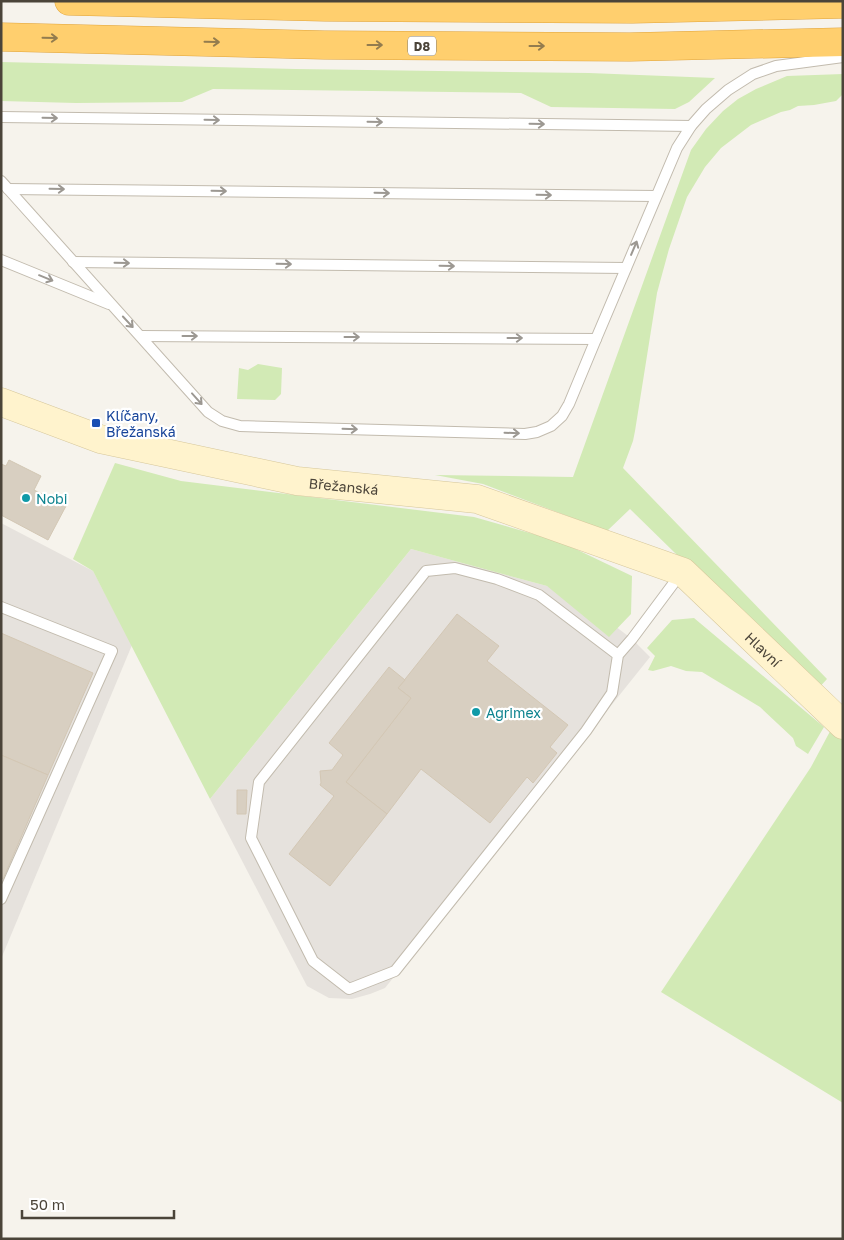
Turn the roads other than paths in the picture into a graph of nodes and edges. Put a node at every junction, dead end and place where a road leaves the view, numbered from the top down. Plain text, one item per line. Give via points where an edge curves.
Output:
1 (69, 1) edge
2 (819, 3) edge
3 (1, 37) edge
4 (843, 42) edge
5 (843, 57) edge
6 (1, 117) edge
7 (691, 126) junction
8 (5, 185) edge
9 (656, 196) junction
10 (1, 260) edge
11 (73, 262) junction
12 (626, 268) junction
13 (113, 306) junction
14 (141, 336) junction
15 (596, 339) junction
16 (3, 406) edge
17 (683, 572) junction
18 (1, 607) edge
19 (618, 655) junction
20 (843, 725) edge
21 (1, 899) edge

1 - 2 highway via 632,9
3 -> 4 highway, D8 via 314,45 630,47
5 - 7 lane via 776,66 753,74 728,90
6 -> 7 lane
7 - 9 lane via 677,148
8 -> 9 lane
8 - 11 lane
12 -> 9 lane
10 -> 13 lane
11 -> 12 lane
11 - 13 lane
12 - 15 lane
13 -> 14 lane
14 -> 15 lane
14 -> 15 lane via 208,412 222,421 240,426 525,434 551,426 562,416
16 - 17 street, Břežanská via 100,439 297,481 477,500
17 - 19 lane
17 - 20 street, Hlavní
18 - 21 lane via 112,651
19 - 19 lane via 539,595 455,568 426,570 259,782 251,838 313,961 349,988 395,971 586,731 612,693

